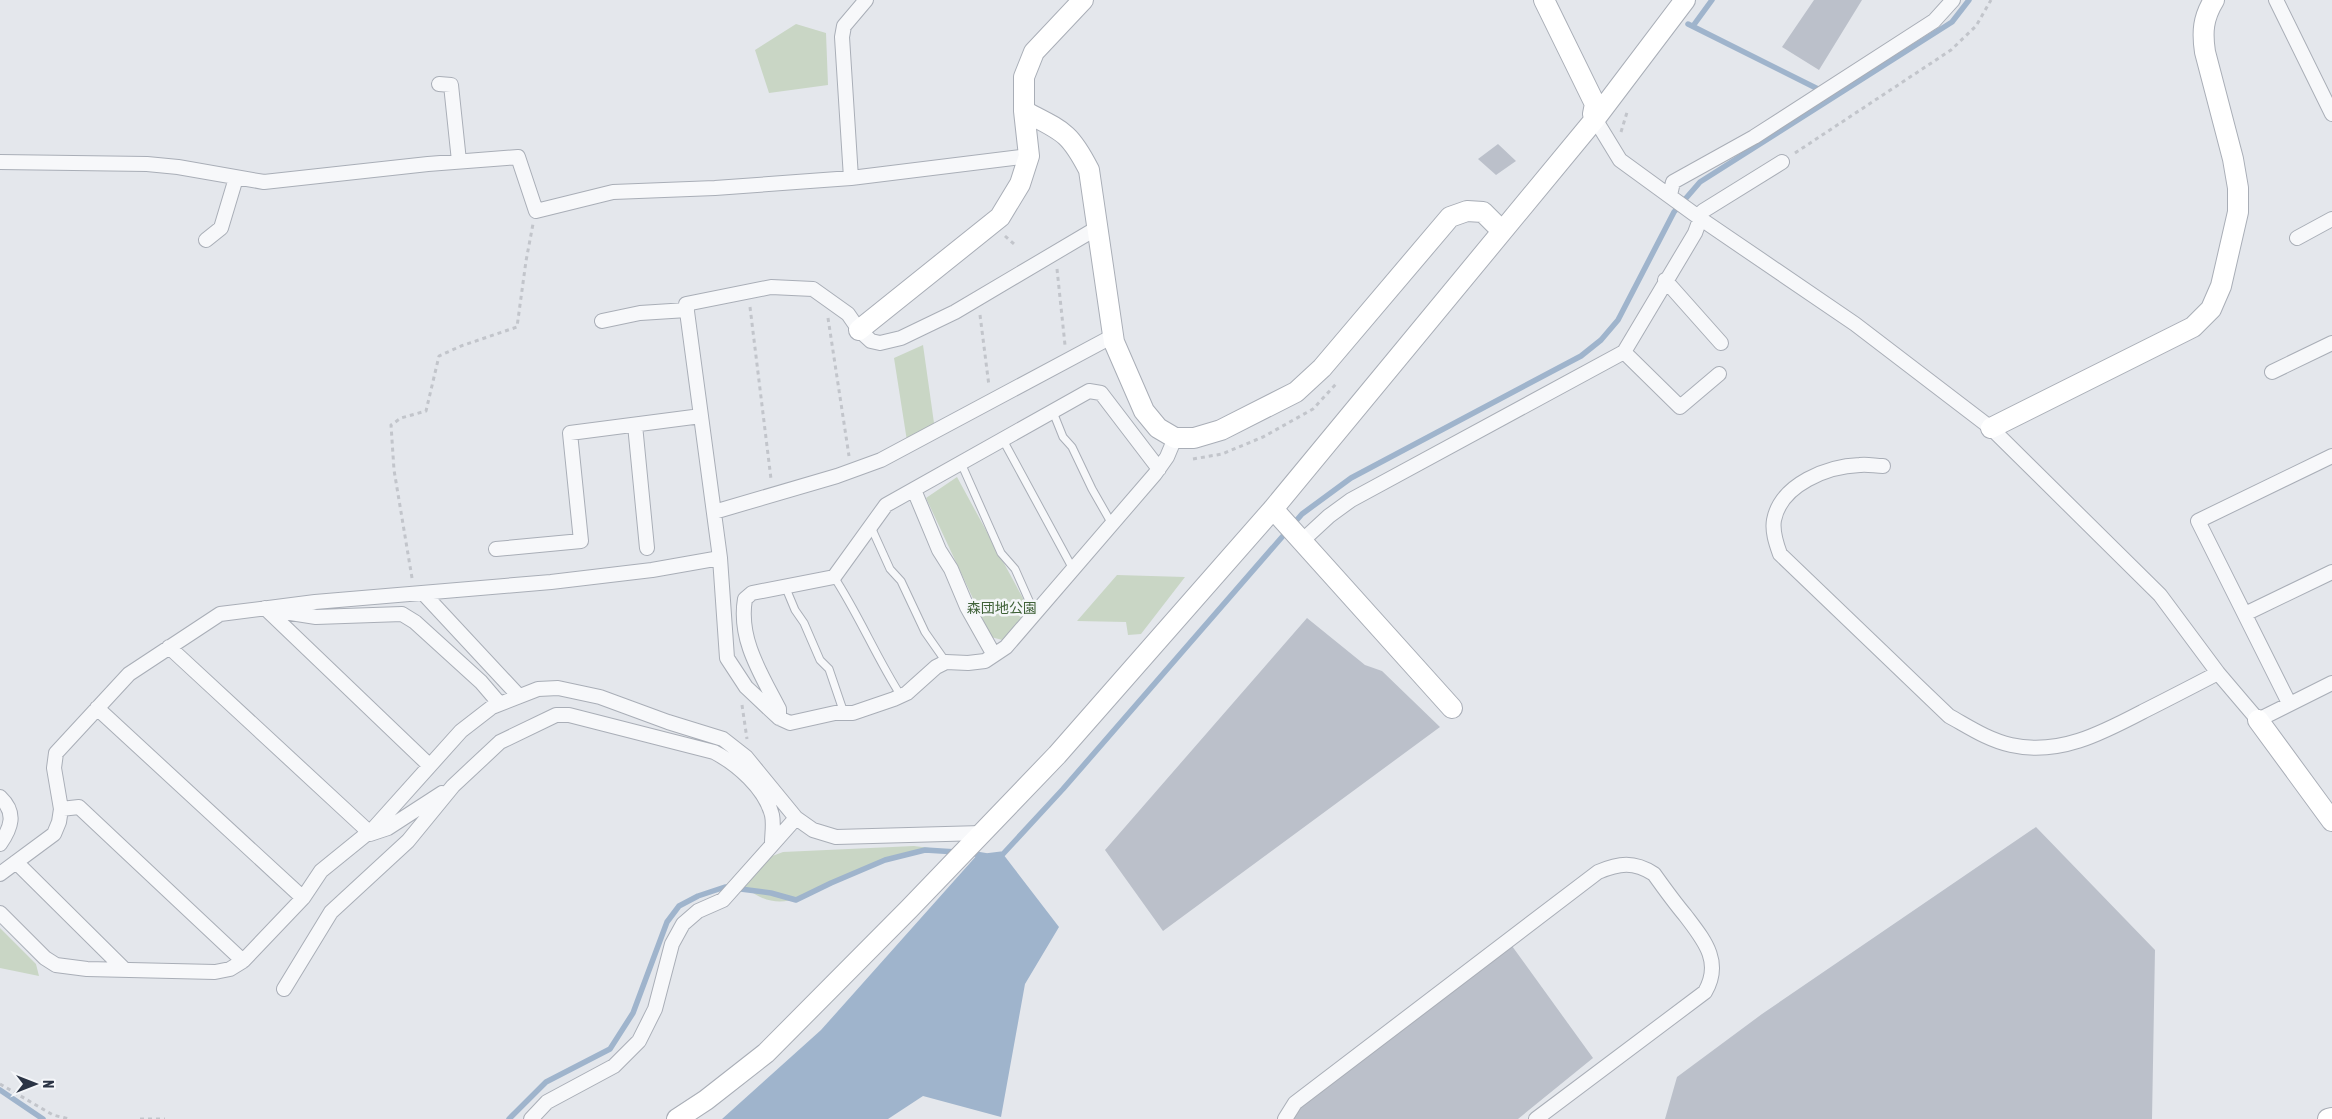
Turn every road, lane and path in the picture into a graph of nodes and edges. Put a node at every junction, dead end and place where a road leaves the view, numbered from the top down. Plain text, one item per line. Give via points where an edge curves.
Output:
1 (866, 0) edge
2 (1083, 0) edge
3 (1544, 0) edge
4 (1685, 0) edge
5 (1953, 0) edge
6 (1991, 0) edge
7 (2214, 0) edge
8 (2276, 0) edge
9 (439, 84) dead end
10 (1632, 101) dead end
11 (1024, 111) junction
12 (2332, 114) edge
13 (1595, 119) junction
14 (1620, 138) dead end
15 (1029, 156) junction
16 (459, 161) junction
17 (0, 162) edge
18 (1782, 162) joint
19 (236, 178) junction
20 (851, 178) junction
21 (1670, 196) junction
22 (536, 211) junction
23 (1701, 219) junction
24 (2332, 220) edge
25 (1097, 228) junction
26 (1502, 231) junction
27 (2297, 238) dead end
28 (206, 240) dead end
29 (1056, 253) junction
30 (1665, 280) junction
31 (748, 291) junction
32 (825, 298) junction
33 (978, 299) junction
34 (687, 310) junction
35 (602, 321) dead end
36 (859, 330) junction
37 (1113, 336) junction
38 (1721, 343) dead end
39 (2332, 343) edge
40 (1624, 352) junction
41 (1066, 361) junction
42 (2272, 372) dead end
43 (1719, 374) dead end
44 (1337, 382) dead end
45 (991, 401) junction
46 (1053, 412) junction
47 (701, 416) junction
48 (635, 425) junction
49 (1991, 428) junction
50 (1175, 438) junction
51 (1003, 440) junction
52 (2332, 456) edge
53 (1193, 459) dead end
54 (961, 463) junction
55 (1883, 466) dead end
56 (1158, 469) junction
57 (851, 471) junction
58 (914, 490) junction
59 (773, 494) junction
60 (1273, 509) junction
61 (714, 512) junction
62 (1112, 524) junction
63 (871, 526) junction
64 (1303, 540) junction
65 (647, 548) dead end
66 (496, 549) dead end
67 (720, 558) junction
68 (1073, 569) junction
69 (2332, 572) edge
70 (834, 577) junction
71 (785, 586) junction
72 (419, 594) junction
73 (265, 608) junction
74 (1035, 614) junction
75 (2244, 614) junction
76 (169, 647) junction
77 (994, 655) junction
78 (946, 662) junction
79 (736, 671) junction
80 (2218, 673) junction
81 (2332, 683) edge
82 (518, 695) junction
83 (901, 696) junction
84 (499, 703) junction
85 (2289, 703) junction
86 (97, 708) junction
87 (1452, 708) dead end
88 (844, 713) junction
89 (778, 718) junction
90 (2258, 720) junction
91 (746, 757) junction
92 (429, 764) junction
93 (453, 786) junction
94 (0, 797) edge
95 (61, 809) junction
96 (796, 818) junction
97 (2332, 821) edge
98 (367, 834) junction
99 (978, 837) junction
100 (772, 843) junction
101 (0, 844) edge
102 (16, 862) junction
103 (0, 874) edge
104 (303, 898) junction
105 (0, 912) edge
106 (243, 961) junction
107 (125, 970) junction
108 (284, 989) dead end
109 (0, 1084) edge
110 (2332, 1118) edge
111 (69, 1119) edge
112 (140, 1119) edge
113 (165, 1119) edge
114 (531, 1119) edge
115 (678, 1119) edge
116 (1284, 1119) edge
117 (1536, 1119) edge
118 (2328, 1119) edge

1 - 20 street via 844,26 842,37
2 - 11 street via 1034,52 1024,77
3 - 13 street via 1595,104
4 - 13 street
5 - 21 street via 1934,21 1754,137 1673,182
6 - 18 path via 1976,26 1951,50
7 - 49 street via 2206,13 2202,31 2238,188 2238,212 2222,286 2211,309 2193,327
8 - 12 street
9 - 16 street via 451,85
10 - 14 path
11 - 15 street
11 - 25 street via 1064,132 1077,146 1089,170
13 - 21 street via 1620,160
13 - 26 street
15 - 20 street
15 - 36 street via 1020,184 1000,217
16 - 19 street via 264,182
16 - 22 street via 518,157
17 - 19 street via 146,164
18 - 23 street via 1704,212
19 - 28 street via 221,228
20 - 22 street via 613,192
21 - 23 street
22 - 72 path via 517,327 440,356 426,412 401,418 391,425 394,470
23 - 30 street
23 - 49 street via 1855,324
24 - 27 street
25 - 29 street
25 - 37 street
26 - 50 street via 1483,212 1467,211 1450,217 1322,368 1296,392 1221,430 1194,438
26 - 60 street
29 - 33 street
29 - 41 path
30 - 38 street
30 - 40 street
31 - 32 street via 771,287 813,289
31 - 34 street via 686,304
31 - 59 path
32 - 36 street via 848,314
32 - 57 path
33 - 36 street via 901,338 880,343 871,341
33 - 45 path
34 - 35 street
34 - 47 street
37 - 41 street
37 - 50 street via 1144,411 1158,428
39 - 42 street
40 - 43 street via 1680,407
40 - 64 street via 1351,500
41 - 45 street
44 - 53 path via 1313,409 1262,437 1222,454
45 - 57 street via 881,460
46 - 51 street
46 - 56 street via 1089,391 1101,393
46 - 62 lane via 1063,437 1072,447
47 - 48 street
47 - 61 street
48 - 65 street
48 - 66 street via 570,433 581,541
49 - 80 street via 2160,595
50 - 56 street
51 - 54 street
51 - 68 lane
52 - 75 street via 2198,521
54 - 58 street
54 - 74 lane via 1001,553 1015,569
55 - 80 street via 1860,464 1828,471 1803,482 1781,503 1774,520 1774,537 1780,554 1949,716 1982,735 2010,745 2038,748 2071,744 2095,736
56 - 62 street
57 - 59 street
58 - 63 street via 886,505
58 - 77 street via 939,550
59 - 61 street
60 - 64 street
60 - 99 street via 1064,747
61 - 67 street
62 - 68 street
63 - 70 street
63 - 78 lane via 890,569 901,581 925,632
64 - 87 street
67 - 72 street via 643,571
67 - 79 street via 727,658
68 - 74 street
69 - 75 street
70 - 71 street
70 - 83 lane
71 - 88 lane via 820,660 830,669
71 - 89 street via 752,593 744,599 742,614 750,653 778,709
72 - 73 street
72 - 82 street
73 - 76 street via 220,614
73 - 84 street via 316,617 402,614 481,682
73 - 92 street
74 - 77 street via 1006,647
75 - 85 street
76 - 86 street via 129,674
76 - 98 street
77 - 78 street via 985,661
78 - 83 street
79 - 89 street via 746,687
79 - 91 path via 748,736
80 - 90 street
81 - 85 street
82 - 84 street
82 - 91 street via 558,688 600,696 723,739
83 - 88 street via 853,713
84 - 92 street via 461,731
85 - 90 street
86 - 95 street via 56,753 54,768
86 - 104 street
88 - 89 street via 790,723
90 - 97 street
91 - 96 street
92 - 98 street
93 - 98 street via 388,828
93 - 100 street via 500,742 556,715 569,715 714,752 729,759 754,784 768,804 772,817
93 - 108 street via 408,841 331,912
94 - 101 street via 5,802 11,823
95 - 102 street via 60,822 54,834
95 - 106 street via 79,807
96 - 99 street via 813,830 836,837
96 - 100 street
98 - 104 street via 321,871
99 - 115 street via 766,1053
100 - 114 street via 723,900 698,911 683,924 672,944 655,1009 639,1042 614,1066 547,1102
102 - 103 street
102 - 107 street
104 - 106 street
105 - 107 street via 45,958 56,964
106 - 107 street via 230,969 215,972
109 - 111 path via 52,1115
110 - 118 street
112 - 113 path
116 - 117 street via 1295,1103 1598,872 1629,863 1642,866 1654,874 1706,945 1712,970 1711,982 1705,992

